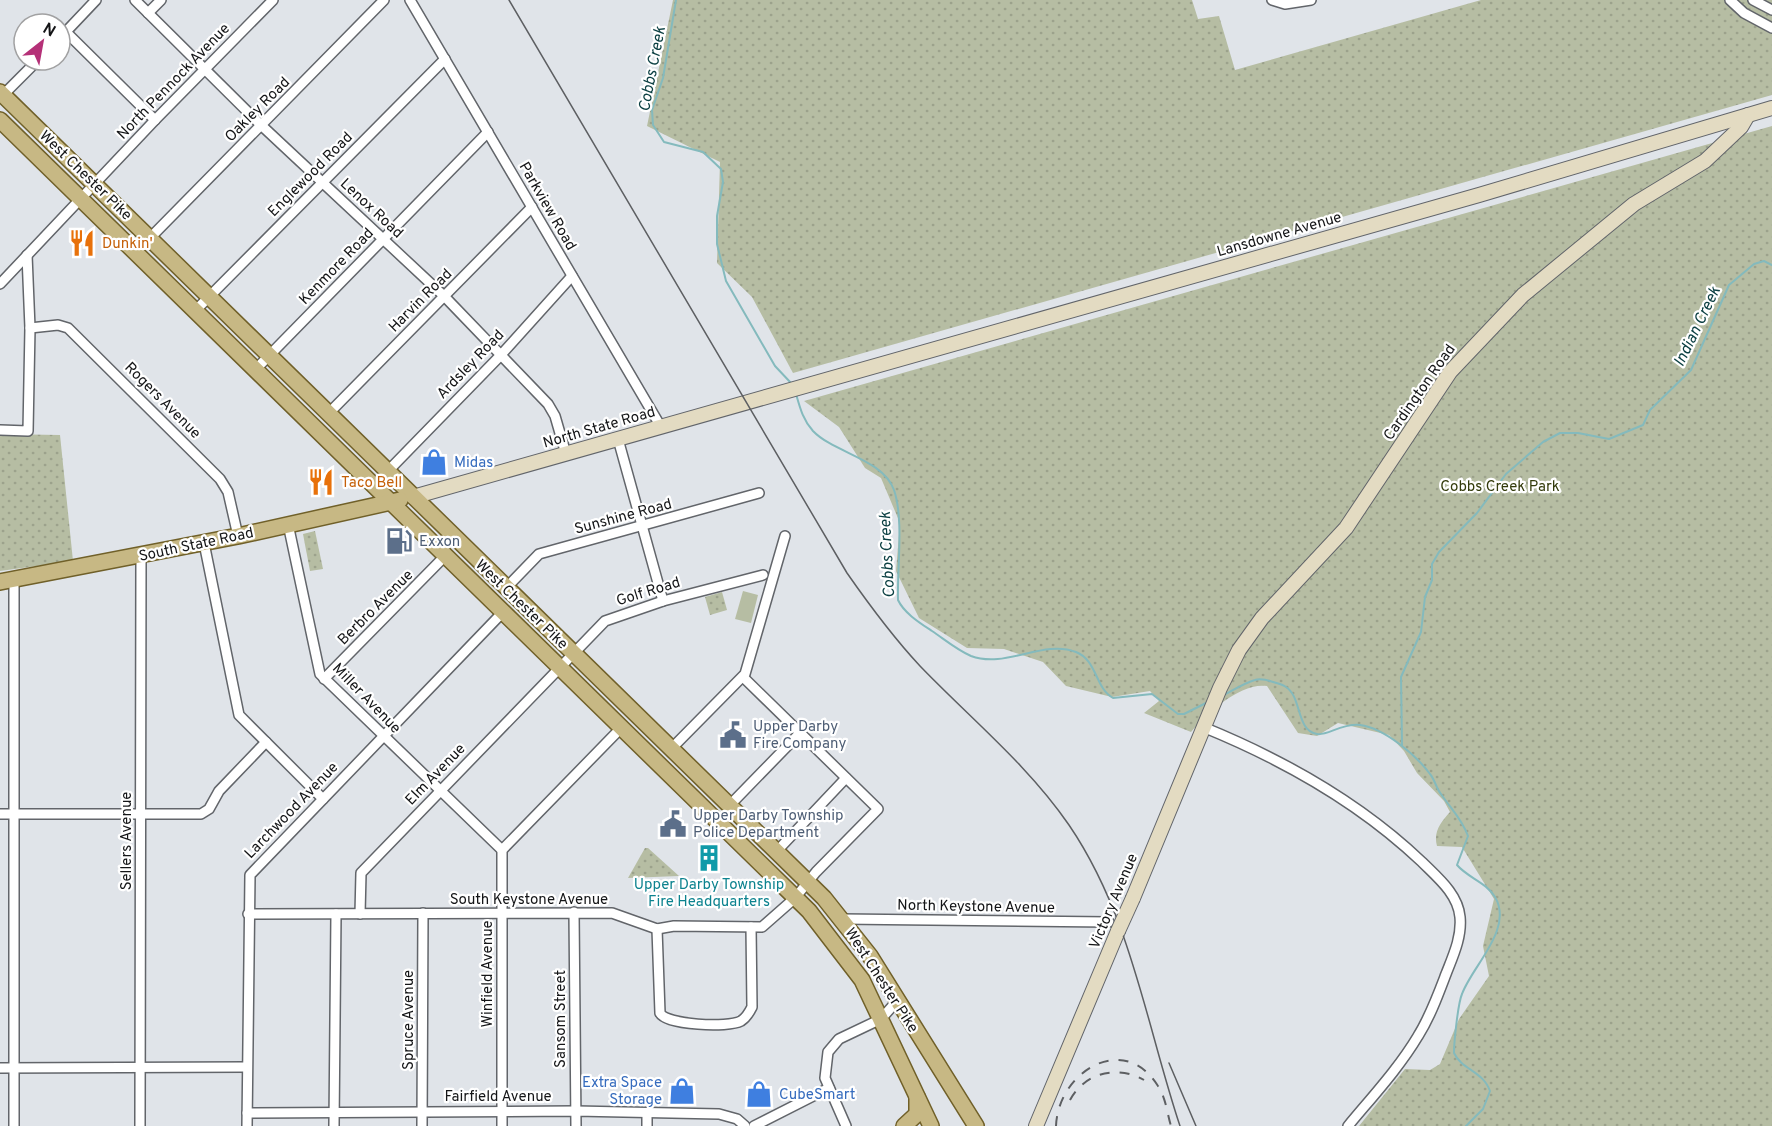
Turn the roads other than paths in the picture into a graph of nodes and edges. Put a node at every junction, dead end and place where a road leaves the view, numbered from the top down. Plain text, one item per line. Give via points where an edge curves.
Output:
1 (96, 0) edge
2 (135, 0) edge
3 (161, 0) edge
4 (273, 0) edge
5 (384, 0) edge
6 (410, 0) edge
7 (1273, 0) edge
8 (1311, 0) edge
9 (1730, 0) edge
10 (1753, 0) edge
11 (1772, 10) edge
12 (148, 13) junction
13 (72, 25) edge
14 (1772, 28) edge
15 (72, 43) edge
16 (445, 59) junction
17 (206, 69) junction
18 (25, 72) edge
19 (1, 93) edge
20 (1772, 108) edge
21 (1748, 115) junction
22 (155, 120) junction
23 (1, 123) edge
24 (261, 125) junction
25 (488, 132) junction
26 (323, 182) junction
27 (94, 184) junction
28 (82, 198) junction
29 (532, 207) junction
30 (150, 238) junction
31 (383, 238) junction
32 (27, 255) junction
33 (572, 276) junction
34 (0, 284) edge
35 (209, 296) junction
36 (444, 296) junction
37 (196, 310) junction
38 (30, 328) junction
39 (269, 355) junction
40 (500, 356) junction
41 (256, 369) junction
42 (794, 389) joint
43 (329, 413) junction
44 (661, 427) junction
45 (0, 430) edge
46 (618, 439) junction
47 (566, 454) junction
48 (388, 471) junction
49 (759, 493) dead end
50 (413, 496) junction
51 (392, 501) junction
52 (288, 524) junction
53 (643, 527) junction
54 (238, 536) junction
55 (785, 536) dead end
56 (204, 543) junction
57 (446, 555) junction
58 (141, 556) junction
59 (763, 575) dead end
60 (7, 581) edge
61 (506, 588) junction
62 (663, 601) junction
63 (504, 611) junction
64 (573, 653) junction
65 (560, 667) junction
66 (743, 677) junction
67 (324, 679) junction
68 (1220, 688) joint
69 (1205, 723) junction
70 (622, 727) junction
71 (800, 733) junction
72 (383, 736) junction
73 (266, 742) junction
74 (671, 749) junction
75 (694, 772) junction
76 (846, 778) junction
77 (681, 786) junction
78 (439, 791) junction
79 (323, 799) junction
80 (729, 806) junction
81 (12, 813) junction
82 (0, 814) edge
83 (141, 814) junction
84 (502, 850) junction
85 (776, 852) junction
86 (809, 884) junction
87 (795, 898) junction
88 (574, 912) junction
89 (248, 914) junction
90 (336, 914) junction
91 (360, 914) junction
92 (423, 914) junction
93 (502, 914) junction
94 (842, 919) junction
95 (751, 927) junction
96 (1114, 927) junction
97 (657, 929) junction
98 (897, 1001) junction
99 (881, 1019) junction
100 (246, 1067) junction
101 (0, 1068) edge
102 (15, 1069) junction
103 (140, 1069) junction
104 (829, 1089) junction
105 (917, 1097) junction
106 (422, 1111) junction
107 (576, 1111) junction
108 (334, 1112) junction
109 (502, 1112) junction
110 (247, 1113) junction
111 (647, 1113) junction
112 (14, 1126) edge
113 (140, 1126) edge
114 (247, 1126) edge
115 (334, 1126) edge
116 (422, 1126) edge
117 (502, 1126) edge
118 (576, 1126) edge
119 (647, 1126) edge
120 (745, 1126) edge
121 (754, 1126) edge
122 (846, 1126) edge
123 (904, 1126) edge
124 (932, 1126) edge
125 (976, 1126) edge
126 (1036, 1126) edge
127 (1348, 1126) edge

1 - 13 street
2 - 12 street, Lenox Road
3 - 12 street
4 - 17 street, North Pennock Avenue
5 - 24 street, Oakley Road
6 - 16 street, Parkview Road
7 - 8 street via 1296,4
9 - 14 street via 1744,13
10 - 11 street
12 - 17 street, Lenox Road
15 - 22 street
16 - 25 street, Parkview Road
16 - 26 street, Englewood Road
17 - 22 street, North Pennock Avenue
17 - 24 street, Lenox Road
18 - 19 street
19 - 27 main road, West Chester Pike
20 - 21 main road, Lansdowne Avenue
21 - 42 main road, Lansdowne Avenue
21 - 68 main road, Cardington Road via 1741,127 1705,161 1634,204 1523,295 1470,348 1402,441 1382,478 1346,528 1246,639
22 - 27 street, North Pennock Avenue
23 - 28 main road, West Chester Pike
24 - 26 street, Lenox Road
24 - 30 street, Oakley Road
25 - 29 street, Parkview Road
25 - 31 street, Kenmore Road
26 - 31 street, Lenox Road
26 - 35 street, Englewood Road
27 - 28 street, North Pennock Avenue
27 - 30 main road, West Chester Pike
28 - 32 street, North Pennock Avenue
28 - 37 main road, West Chester Pike
29 - 33 street, Parkview Road
29 - 36 street, Harvin Road
30 - 35 main road, West Chester Pike
31 - 36 street, Lenox Road
31 - 39 street, Kenmore Road
32 - 34 street, North Pennock Avenue
32 - 38 street
33 - 40 street, Ardsley Road
33 - 44 street, Parkview Road
35 - 37 street, Englewood Road
35 - 39 main road, West Chester Pike
36 - 40 street, Lenox Road
36 - 43 street, Harvin Road
37 - 41 main road, West Chester Pike
38 - 45 street via 28,431
38 - 54 street, Rogers Avenue via 68,328 220,479 228,492
39 - 41 street, Kenmore Road
39 - 43 main road, West Chester Pike
40 - 47 street, Lenox Road via 548,404
40 - 48 street, Ardsley Road
41 - 51 main road, West Chester Pike
42 - 44 main road, North State Road
43 - 48 main road, West Chester Pike
44 - 46 main road, North State Road
46 - 47 main road, North State Road
46 - 53 street
47 - 50 main road, North State Road
48 - 50 main road, West Chester Pike
49 - 53 street, Sunshine Road
50 - 51 main road, South State Road
50 - 61 main road, West Chester Pike
51 - 52 main road, South State Road
51 - 57 main road, West Chester Pike
52 - 54 main road, South State Road
52 - 67 street, Miller Avenue via 318,667
53 - 61 street, Sunshine Road via 539,555
53 - 62 street
54 - 56 main road, South State Road
55 - 66 street
56 - 58 main road, South State Road
56 - 73 street via 239,715
57 - 63 main road, West Chester Pike
57 - 67 street, Berbro Avenue
58 - 60 main road, South State Road
58 - 83 street, Sellers Avenue
59 - 62 street, Golf Road
60 - 81 street
61 - 64 main road, West Chester Pike
62 - 64 street, Golf Road via 605,621
63 - 65 main road, West Chester Pike
63 - 72 street, Larchwood Avenue
64 - 65 street, Golf Road
64 - 74 main road, West Chester Pike
65 - 70 main road, West Chester Pike
65 - 78 street, Elm Avenue
66 - 71 street
66 - 74 street
67 - 72 street, Miller Avenue
68 - 69 main road, Victory Avenue
69 - 96 main road, Victory Avenue, bridge via 1133,898
69 - 127 street via 1352,803 1419,859 1456,902 1460,917 1458,938 1426,1021 1412,1045
70 - 77 main road, West Chester Pike
70 - 84 street
71 - 76 street
71 - 80 street
72 - 78 street, Miller Avenue
72 - 79 street, Larchwood Avenue
73 - 79 street
73 - 83 street via 219,791 204,813
74 - 75 main road, West Chester Pike
75 - 77 main road
75 - 80 main road, West Chester Pike
76 - 85 street
76 - 86 street, South Keystone Avenue via 878,809
77 - 87 main road, West Chester Pike
78 - 84 street, Miller Avenue
78 - 91 street, Elm Avenue via 361,873
79 - 89 street, Larchwood Avenue via 250,874
80 - 85 main road, West Chester Pike
81 - 82 street
81 - 83 street
81 - 102 street
83 - 103 street, Sellers Avenue
84 - 93 street, Winfield Avenue
85 - 86 main road, West Chester Pike
86 - 87 street, South Keystone Avenue
86 - 94 main road, West Chester Pike
87 - 95 street, South Keystone Avenue via 762,927
87 - 99 main road, West Chester Pike via 854,968
88 - 93 street, South Keystone Avenue
88 - 97 street, South Keystone Avenue via 612,913
88 - 107 street, Sansom Street
89 - 90 street, South Keystone Avenue
89 - 100 street, Larchwood Avenue
90 - 91 street, South Keystone Avenue
90 - 108 street
91 - 92 street, South Keystone Avenue
92 - 93 street, South Keystone Avenue
92 - 106 street, Spruce Avenue
93 - 109 street, Winfield Avenue
94 - 96 street, North Keystone Avenue
94 - 98 main road, West Chester Pike
95 - 97 street, South Keystone Avenue
95 - 97 street via 752,1007 746,1017 733,1024 675,1022 662,1017
96 - 126 main road, Victory Avenue
98 - 99 street
98 - 125 main road, West Chester Pike
99 - 104 street via 843,1036 831,1047 824,1065
99 - 105 main road, West Chester Pike
100 - 103 street
100 - 110 street, Larchwood Avenue
101 - 102 street
102 - 103 street
102 - 112 street
103 - 113 street, Sellers Avenue
104 - 121 street
104 - 122 street
105 - 123 main road via 917,1114
105 - 124 main road, West Chester Pike
106 - 108 street, Fairfield Avenue
106 - 109 street, Fairfield Avenue
106 - 116 street, Spruce Avenue
107 - 109 street, Fairfield Avenue
107 - 111 street, Fairfield Avenue
107 - 118 street, Sansom Street
108 - 110 street, Fairfield Avenue
108 - 115 street
109 - 117 street, Winfield Avenue
110 - 114 street, Larchwood Avenue
111 - 119 street
111 - 120 street, Fairfield Avenue via 719,1114

